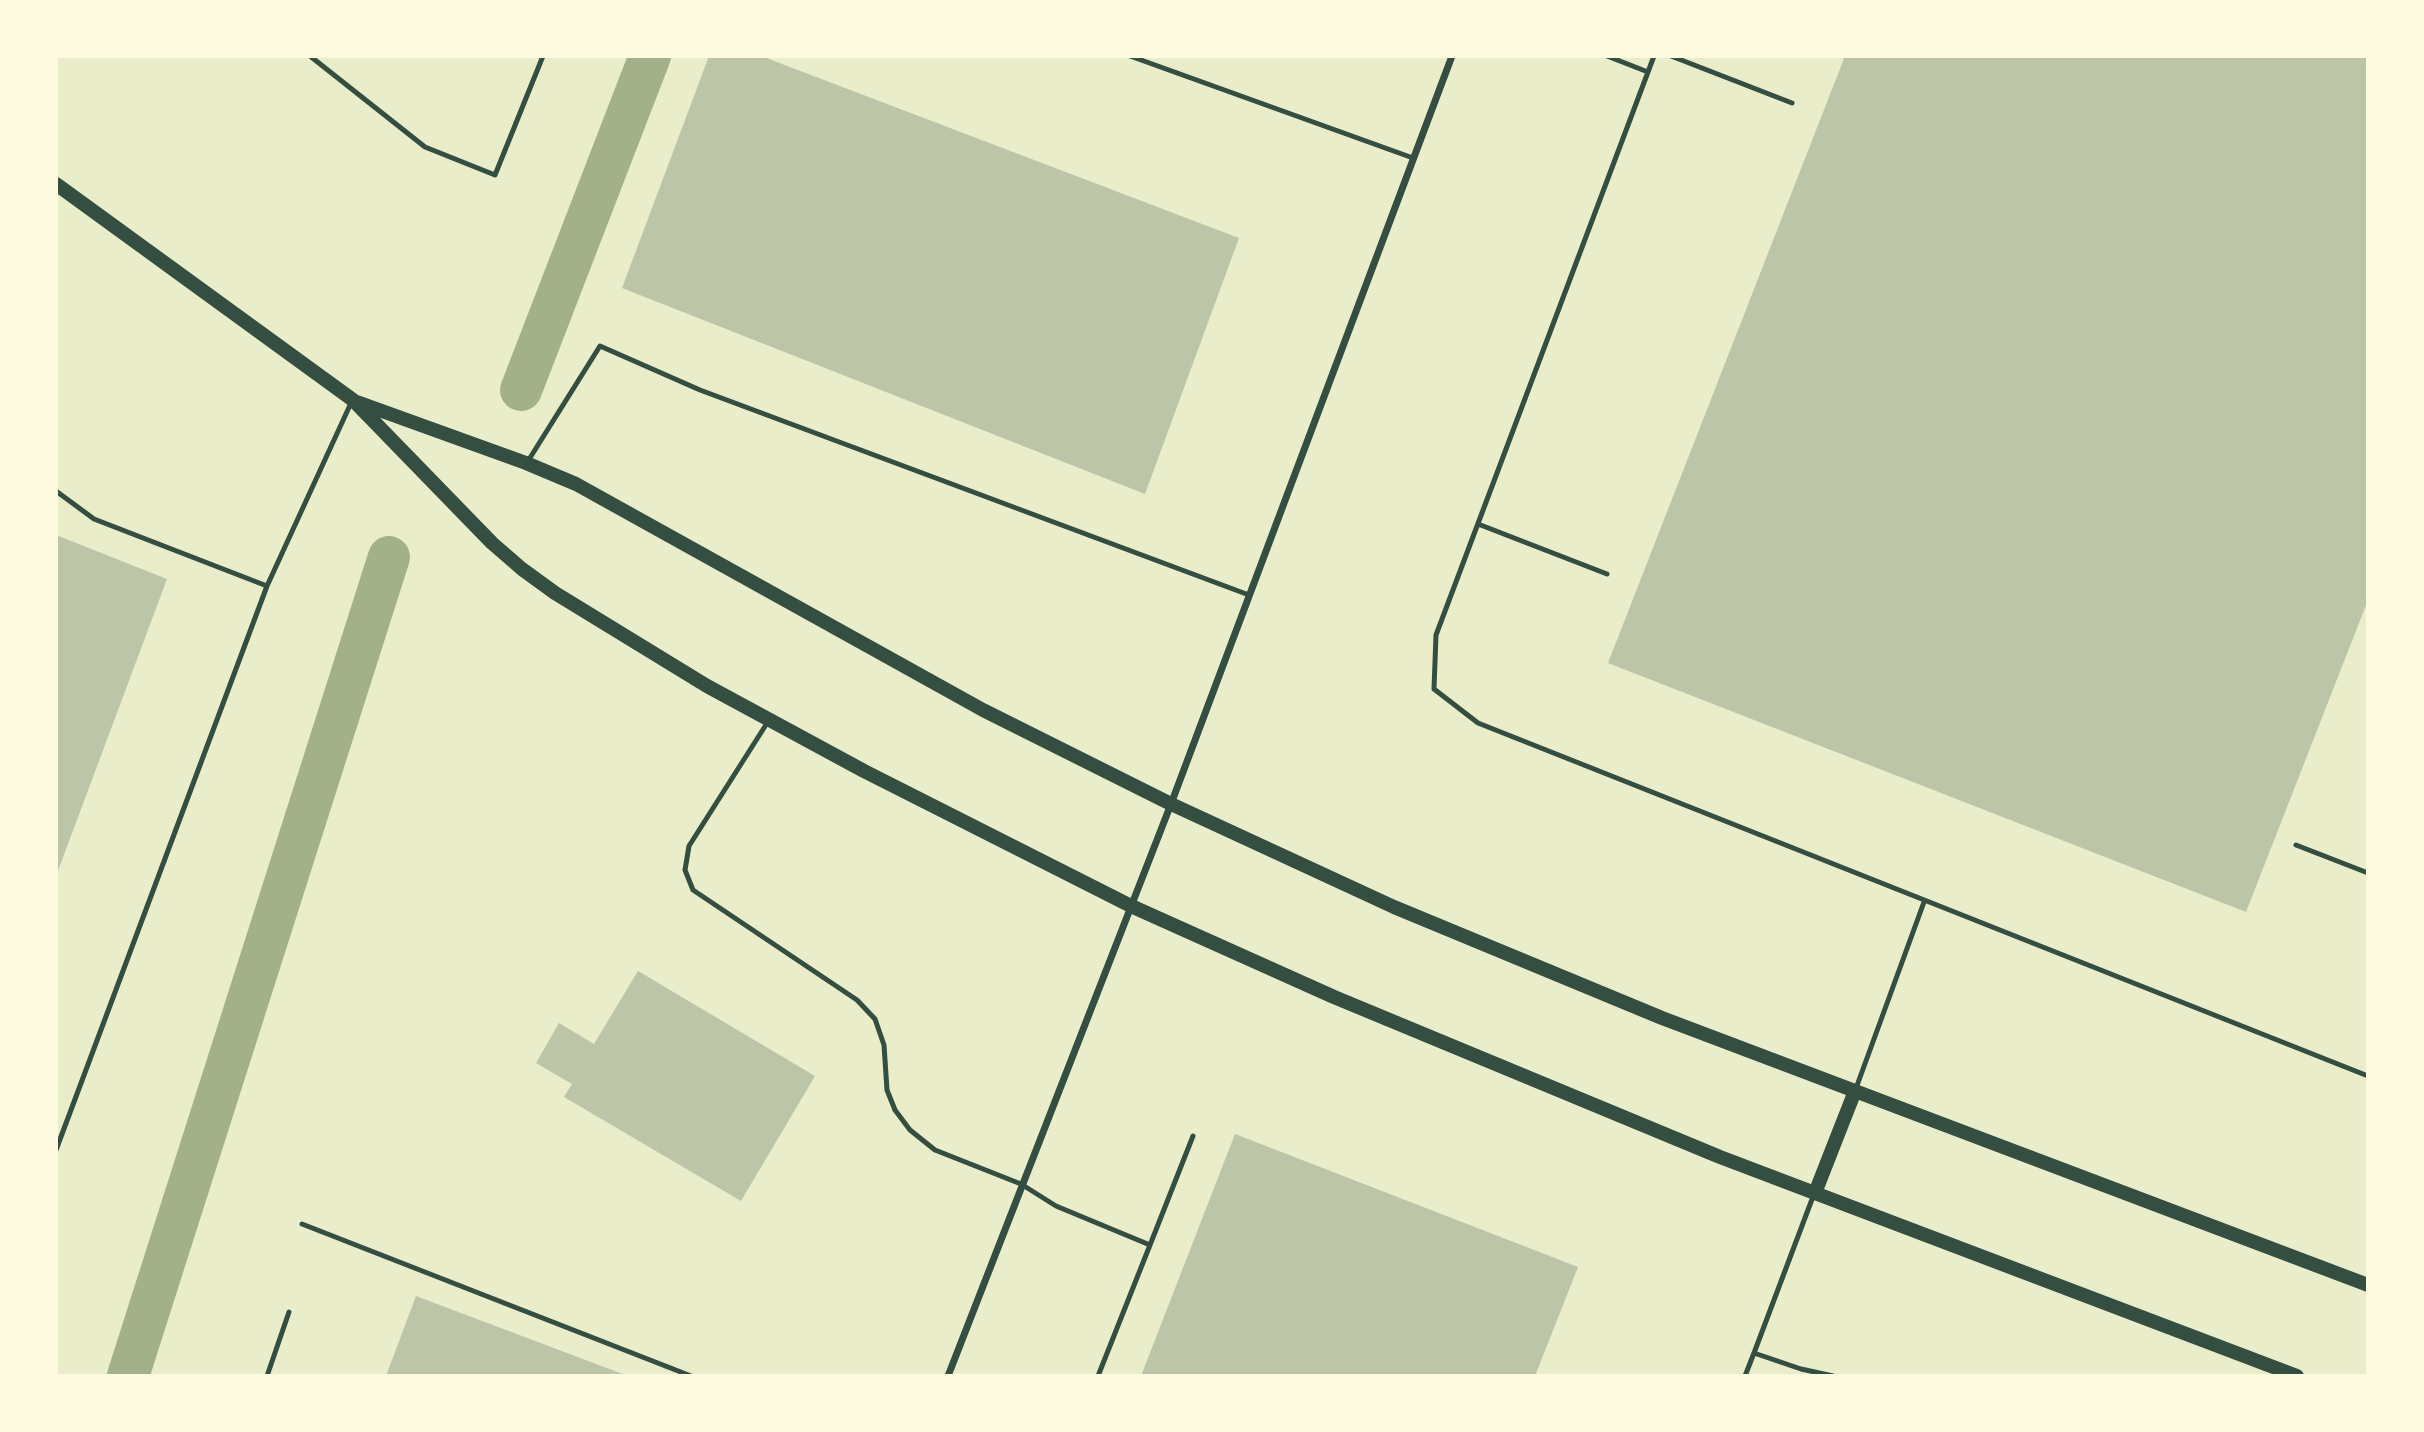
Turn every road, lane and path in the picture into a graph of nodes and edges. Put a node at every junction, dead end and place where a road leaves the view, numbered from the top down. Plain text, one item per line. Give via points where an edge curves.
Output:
1 (310, 56) edge
2 (543, 56) edge
3 (1130, 56) edge
4 (1452, 56) edge
5 (1607, 56) edge
6 (1654, 56) edge
7 (1671, 56) edge
8 (1648, 72) junction
9 (1792, 103) dead end
10 (1413, 158) junction
11 (56, 184) edge
12 (353, 400) junction
13 (526, 463) junction
14 (56, 491) edge
15 (1478, 524) junction
16 (1607, 573) dead end
17 (267, 586) junction
18 (1249, 595) junction
19 (769, 720) junction
20 (1171, 804) junction
21 (2296, 845) dead end
22 (2368, 873) edge
23 (1924, 902) junction
24 (1131, 906) junction
25 (2368, 1076) edge
26 (1855, 1091) junction
27 (1193, 1136) dead end
28 (56, 1150) edge
29 (1021, 1185) junction
30 (1815, 1193) junction
31 (302, 1224) dead end
32 (1150, 1245) junction
33 (2368, 1285) edge
34 (289, 1312) dead end
35 (1754, 1353) junction
36 (267, 1376) edge
37 (691, 1376) edge
38 (948, 1376) edge
39 (1098, 1376) edge
40 (1745, 1376) edge
41 (1833, 1376) edge
42 (2297, 1376) edge

1 - 2 lane via 425,147 495,175
3 - 10 lane
4 - 10 street
5 - 8 lane
6 - 8 lane
7 - 9 lane
8 - 15 lane
10 - 18 street
11 - 12 main road
12 - 13 main road
12 - 17 lane
12 - 19 main road via 523,569 555,593
13 - 18 lane via 600,346 700,390
13 - 20 main road via 598,495 983,710
14 - 17 lane via 94,519
15 - 16 lane
15 - 23 lane via 1436,635 1434,689 1478,723
17 - 28 lane
18 - 20 street
19 - 24 main road
19 - 29 lane via 690,846 685,870 693,890 857,1000 875,1019 884,1045 887,1090 910,1130 935,1150
20 - 24 street
20 - 26 main road via 1394,907 1662,1018
21 - 22 lane
23 - 25 lane
23 - 26 lane
24 - 29 street
24 - 30 main road via 1334,998
26 - 30 main road
26 - 33 main road
27 - 32 lane
29 - 32 lane via 1056,1206
29 - 38 street
30 - 35 lane
30 - 42 main road
31 - 37 lane
32 - 39 lane
34 - 36 lane
35 - 40 lane
35 - 41 lane

